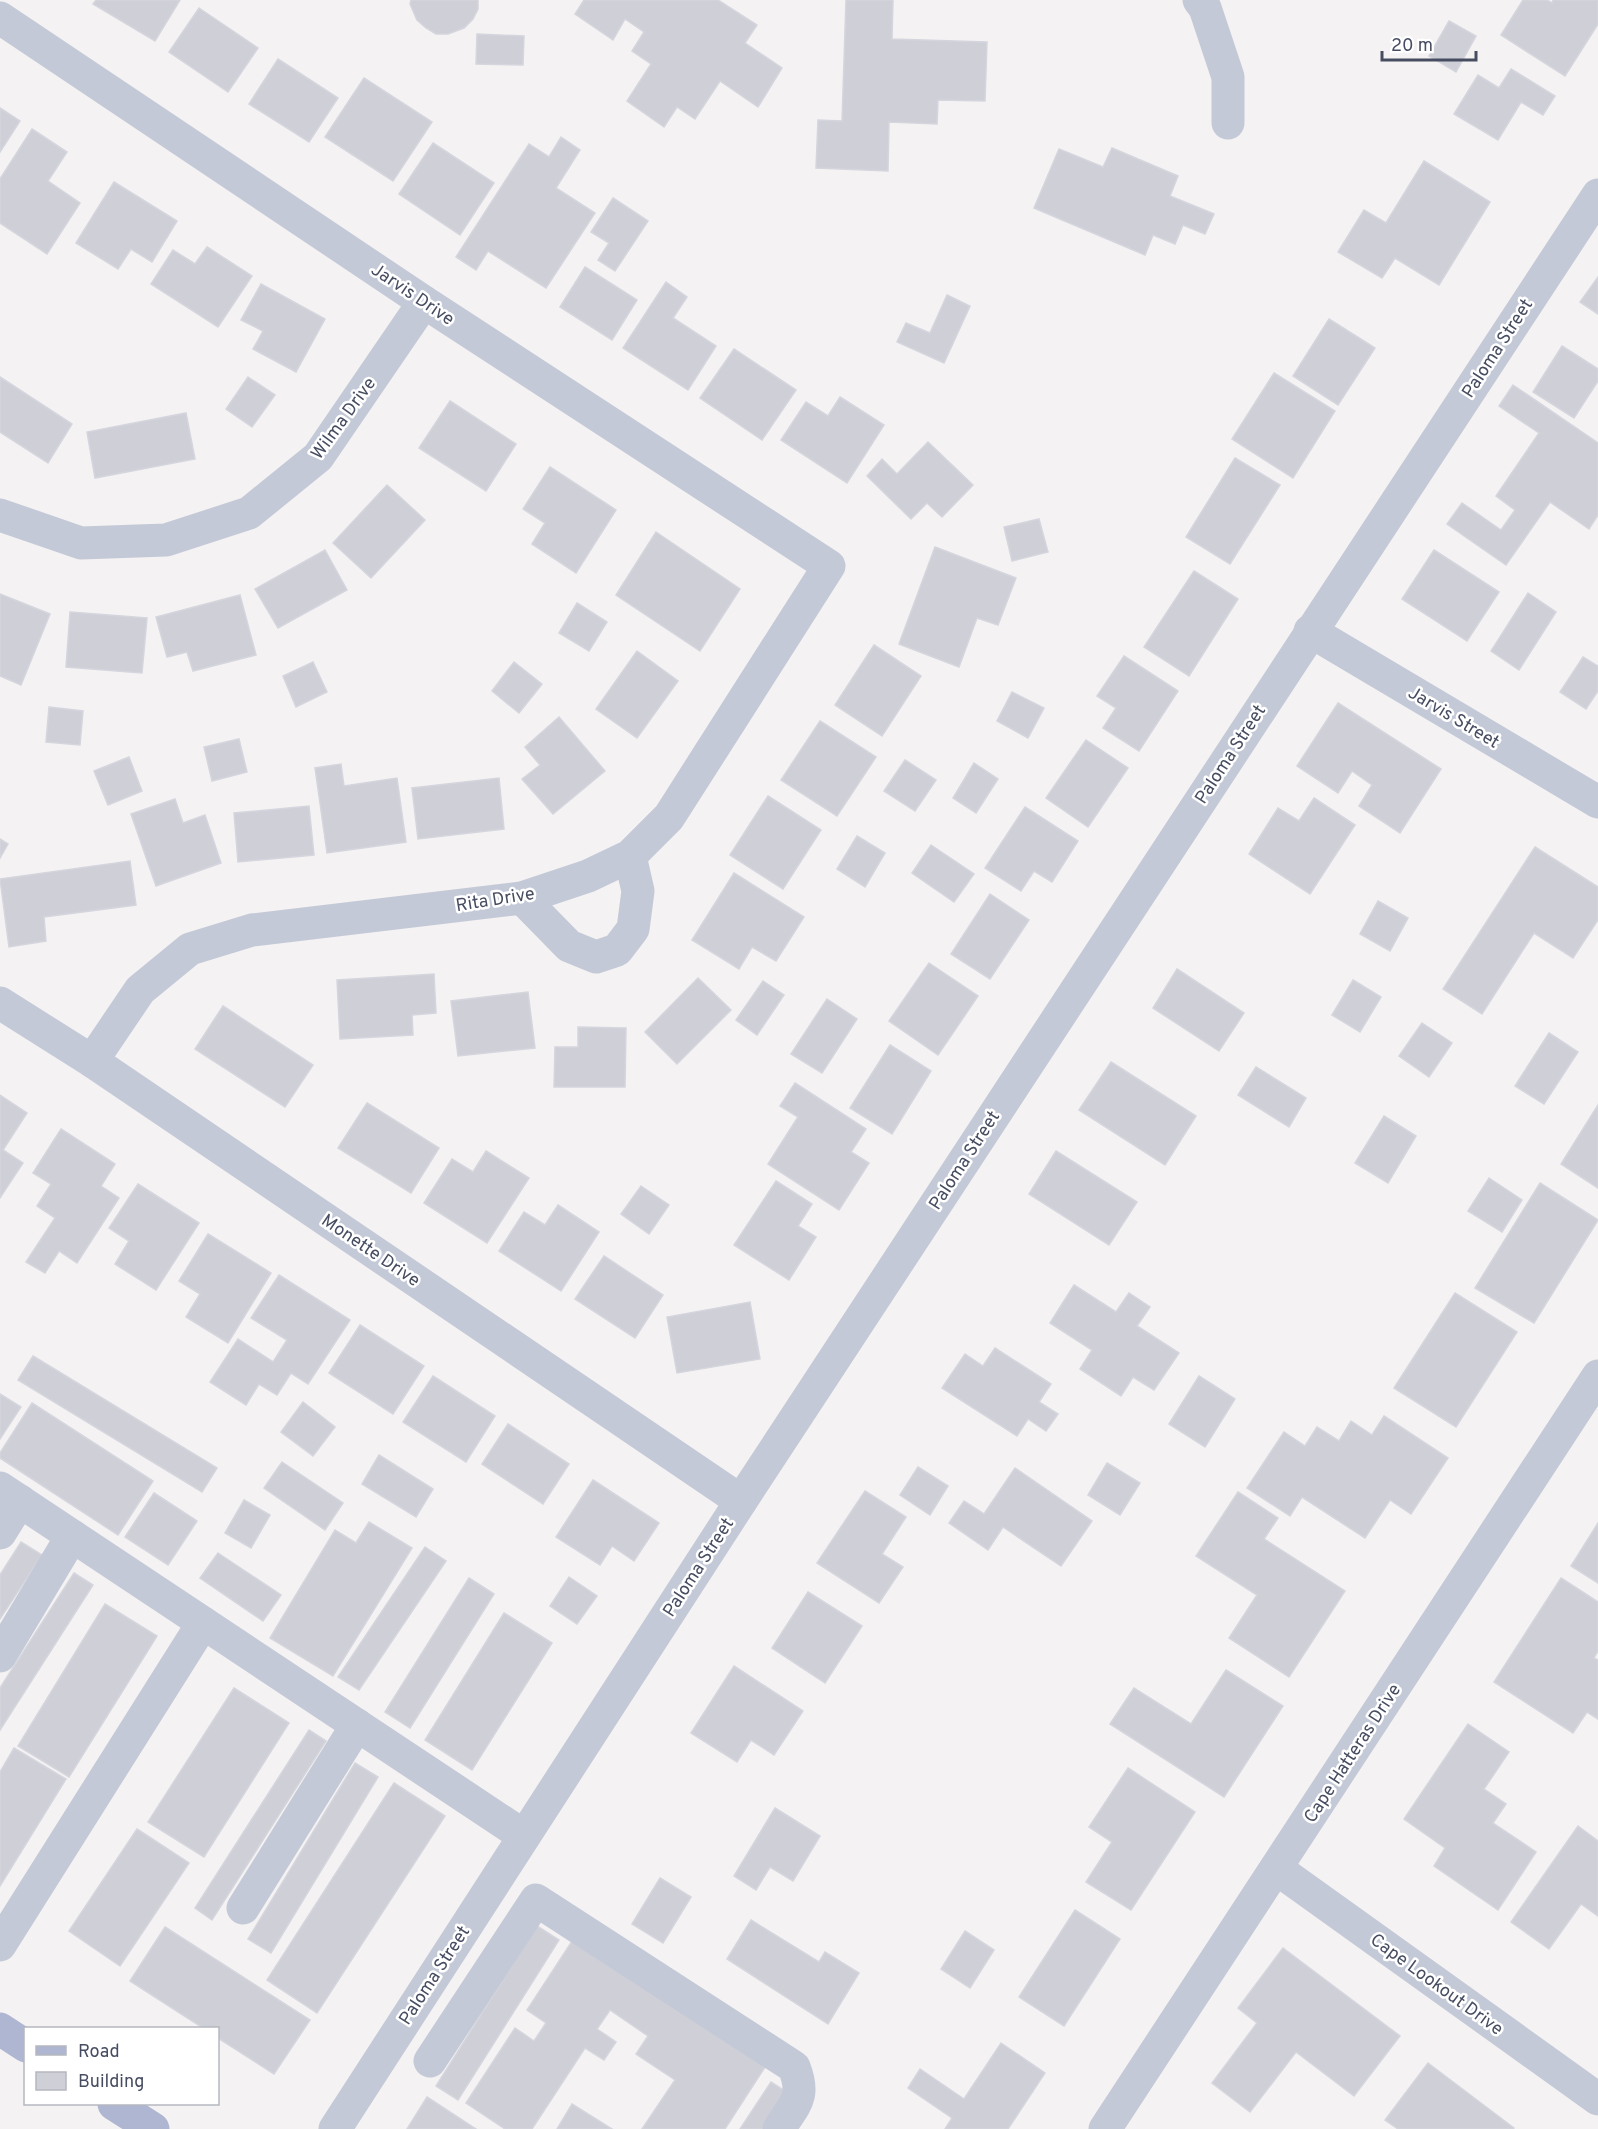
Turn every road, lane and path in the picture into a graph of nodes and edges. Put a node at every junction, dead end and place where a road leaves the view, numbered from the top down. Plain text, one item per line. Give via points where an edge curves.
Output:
1 (1199, 0) edge
2 (0, 18) edge
3 (1228, 123) dead end
4 (1598, 195) edge
5 (424, 302) junction
6 (0, 515) edge
7 (829, 566) joint
8 (1310, 631) junction
9 (1598, 802) edge
10 (630, 855) junction
11 (522, 898) junction
12 (0, 1003) edge
13 (92, 1061) junction
14 (1598, 1376) edge
15 (10, 1494) edge
16 (741, 1501) junction
17 (0, 1533) edge
18 (72, 1536) junction
19 (203, 1623) junction
20 (0, 1656) edge
21 (357, 1725) junction
22 (524, 1836) junction
23 (1277, 1869) junction
24 (243, 1908) dead end
25 (474, 1913) junction
26 (511, 1938) junction
27 (0, 1945) edge
28 (0, 2029) edge
29 (24, 2045) edge
30 (430, 2061) dead end
31 (1598, 2099) edge
32 (117, 2105) edge
33 (153, 2129) edge
34 (335, 2129) edge
35 (779, 2129) edge
36 (1105, 2129) edge

1 - 3 street via 1228,77
2 - 5 street, Jarvis Drive
4 - 8 street, Paloma Street
5 - 6 street, Wilma Drive via 318,457 249,513 166,540 81,543
5 - 7 street, Jarvis Drive
7 - 10 street, Rita Drive via 669,817
8 - 9 street, Jarvis Street
8 - 16 street, Paloma Street
10 - 11 street, Rita Drive via 588,876
10 - 11 street via 638,891 633,929 616,950 596,957 569,946
11 - 13 street, Rita Drive via 252,930 190,949 140,990
12 - 13 street, Monette Drive
13 - 16 street, Monette Drive
14 - 23 street, Cape Hatteras Drive
15 - 17 street
15 - 18 street
16 - 22 street, Paloma Street
18 - 19 street
18 - 20 street
19 - 21 street
19 - 27 street
21 - 22 street
21 - 24 street
22 - 25 street, Paloma Street
23 - 31 street, Cape Lookout Drive
23 - 36 street, Cape Hatteras Drive
25 - 26 street
25 - 34 street, Paloma Street
26 - 30 street
26 - 35 street via 536,1900 794,2067 800,2096
28 - 29 main road
32 - 33 main road

